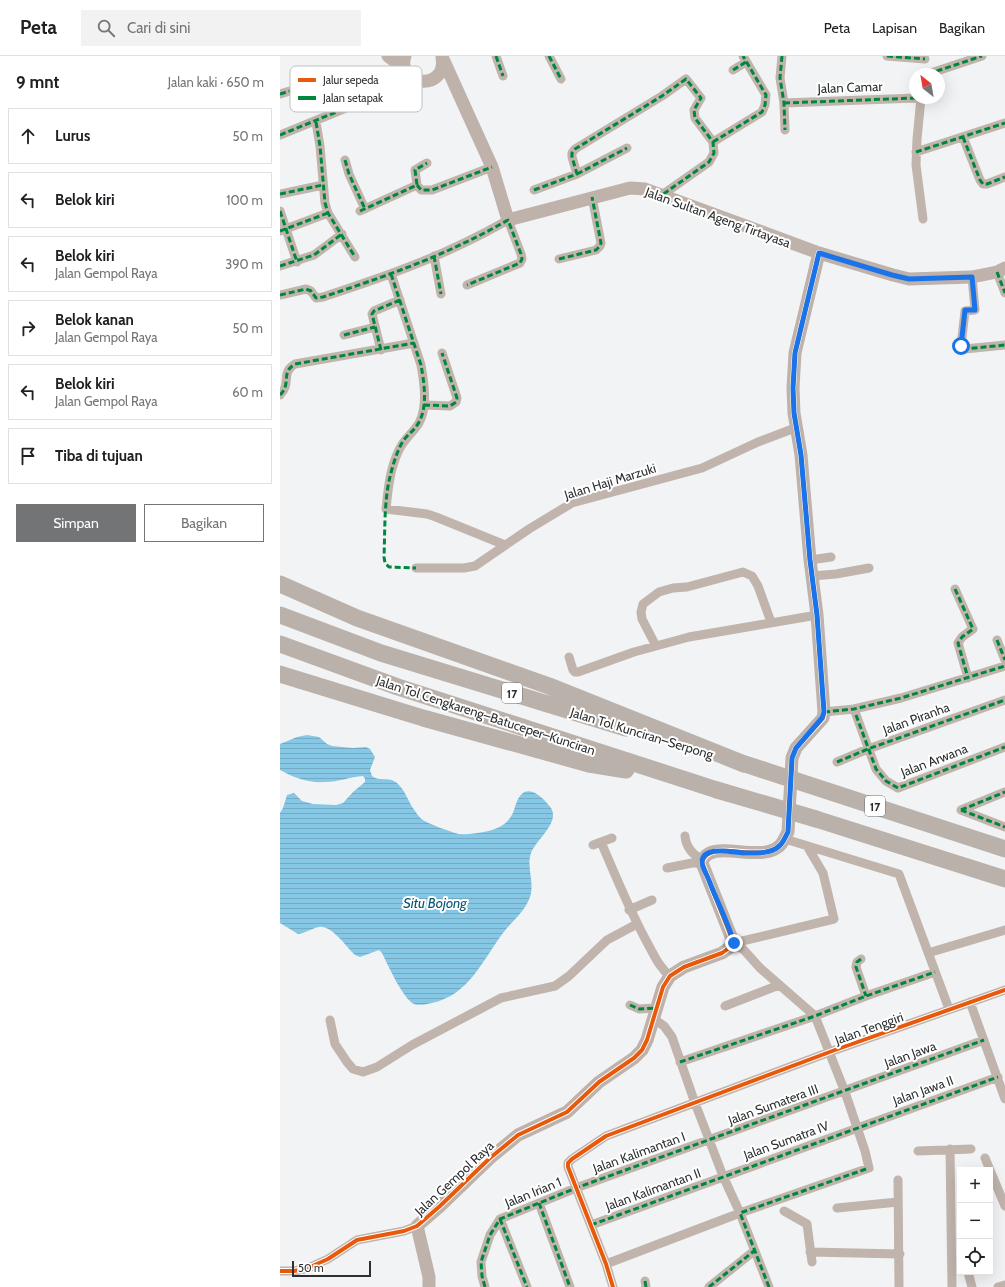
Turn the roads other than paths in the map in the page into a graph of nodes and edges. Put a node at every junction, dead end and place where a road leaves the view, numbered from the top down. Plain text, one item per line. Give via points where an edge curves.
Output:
1 (388, 56) edge
2 (496, 56) edge
3 (549, 56) edge
4 (782, 56) edge
5 (887, 56) edge
6 (982, 56) edge
7 (442, 57) edge
8 (926, 57) edge
9 (745, 59) edge
10 (404, 66) edge
11 (927, 68) edge
12 (945, 68) edge
13 (733, 70) dead end
14 (503, 76) dead end
15 (561, 79) dead end
16 (422, 82) edge
17 (290, 91) edge
18 (280, 94) edge
19 (909, 98) edge
20 (784, 103) junction
21 (920, 104) edge
22 (338, 112) edge
23 (316, 122) junction
24 (1005, 123) edge
25 (785, 130) dead end
26 (280, 136) edge
27 (963, 137) junction
28 (712, 142) junction
29 (627, 148) dead end
30 (916, 152) junction
31 (345, 160) dead end
32 (428, 163) dead end
33 (492, 168) junction
34 (577, 174) junction
35 (1005, 176) edge
36 (323, 185) junction
37 (417, 185) junction
38 (534, 190) dead end
39 (280, 194) edge
40 (662, 195) junction
41 (592, 197) junction
42 (280, 211) edge
43 (328, 213) junction
44 (923, 219) dead end
45 (508, 220) junction
46 (283, 229) edge
47 (342, 234) junction
48 (819, 253) junction
49 (434, 256) junction
50 (355, 257) dead end
51 (558, 259) dead end
52 (297, 262) junction
53 (280, 266) edge
54 (1001, 270) edge
55 (391, 274) junction
56 (972, 277) junction
57 (467, 285) dead end
58 (1005, 293) edge
59 (441, 294) dead end
60 (280, 295) edge
61 (400, 300) junction
62 (375, 327) junction
63 (344, 335) dead end
64 (414, 344) junction
65 (1005, 345) edge
66 (382, 350) junction
67 (442, 353) dead end
68 (280, 395) edge
69 (424, 405) junction
70 (795, 428) junction
71 (506, 545) junction
72 (831, 557) dead end
73 (810, 560) junction
74 (416, 568) dead end
75 (869, 568) dead end
76 (812, 576) junction
77 (280, 584) edge
78 (955, 589) dead end
79 (280, 615) edge
80 (817, 615) junction
81 (771, 622) junction
82 (997, 640) dead end
83 (280, 644) edge
84 (656, 646) junction
85 (569, 657) dead end
86 (1005, 660) edge
87 (1005, 666) edge
88 (280, 674) edge
89 (968, 678) junction
90 (1005, 700) edge
91 (854, 709) junction
92 (824, 712) junction
93 (1005, 747) edge
94 (868, 749) junction
95 (837, 762) dead end
96 (745, 764) junction
97 (693, 783) junction
98 (1005, 792) edge
99 (1005, 827) edge
100 (685, 836) dead end
101 (612, 838) dead end
102 (784, 839) junction
103 (807, 846) junction
104 (1005, 849) edge
105 (703, 861) junction
106 (667, 868) dead end
107 (1005, 879) edge
108 (652, 900) dead end
109 (629, 910) junction
110 (637, 924) junction
111 (1005, 930) edge
112 (734, 944) junction
113 (928, 953) junction
114 (861, 959) dead end
115 (935, 972) junction
116 (670, 976) junction
117 (779, 985) junction
118 (1004, 992) edge
119 (866, 996) junction
120 (970, 1002) junction
121 (630, 1005) dead end
122 (725, 1006) dead end
123 (949, 1009) junction
124 (655, 1013) junction
125 (815, 1016) junction
126 (330, 1020) dead end
127 (984, 1040) junction
128 (830, 1053) junction
129 (680, 1062) junction
130 (998, 1077) junction
131 (845, 1092) junction
132 (1005, 1099) edge
133 (695, 1103) junction
134 (857, 1128) junction
135 (710, 1140) junction
136 (950, 1149) junction
137 (971, 1149) dead end
138 (918, 1151) dead end
139 (985, 1158) dead end
140 (723, 1176) junction
141 (898, 1180) dead end
142 (576, 1188) junction
143 (898, 1202) junction
144 (539, 1203) junction
145 (1005, 1206) edge
146 (837, 1208) dead end
147 (784, 1211) dead end
148 (740, 1213) junction
149 (500, 1219) junction
150 (591, 1225) junction
151 (417, 1226) junction
152 (952, 1241) junction
153 (957, 1248) edge
154 (754, 1251) junction
155 (812, 1252) junction
156 (900, 1254) junction
157 (812, 1262) dead end
158 (606, 1264) junction
159 (280, 1271) edge
160 (969, 1275) edge
161 (1005, 1284) edge
162 (429, 1287) edge
163 (485, 1287) edge
164 (527, 1287) edge
165 (570, 1287) edge
166 (613, 1287) edge
167 (709, 1287) edge
168 (769, 1287) edge
169 (899, 1287) edge
170 (952, 1287) edge
171 (972, 1287) edge
172 (998, 1287) edge

1 - 10 street
2 - 14 street
3 - 15 street
4 - 20 street via 780,78
5 - 8 street
6 - 12 street
7 - 16 street via 443,66 439,74 434,79
7 - 33 street
8 - 11 street
9 - 13 street
9 - 28 street via 766,95 765,105 762,112
17 - 18 street
19 - 20 street, Jalan Camar
20 - 25 street
21 - 30 street
22 - 23 street
23 - 26 street
23 - 36 street
24 - 27 street
27 - 30 street
27 - 35 street via 983,184
28 - 34 street via 695,118 694,110 701,98 686,79 575,150 572,157
28 - 40 street via 714,153 709,162
29 - 34 street
30 - 44 street
31 - 37 street via 362,210
32 - 37 street via 415,170
33 - 37 street via 432,190 421,190
33 - 45 street
34 - 38 street
36 - 39 street
36 - 43 street
40 - 41 street, Jalan Sultan Ageng Tirtayasa via 645,188 630,188
40 - 48 street, Jalan Sultan Ageng Tirtayasa
41 - 45 street, Jalan Sultan Ageng Tirtayasa
41 - 51 street via 600,246 596,250
42 - 46 street
43 - 46 street
43 - 47 street
45 - 49 street via 464,244
45 - 57 street via 522,259
46 - 52 street
47 - 50 street
47 - 52 street via 314,255
48 - 56 street, Jalan Sultan Ageng Tirtayasa via 909,279
48 - 70 street via 794,362
49 - 55 street
49 - 59 street
52 - 53 street
54 - 56 street, Jalan Sultan Ageng Tirtayasa
54 - 58 street
55 - 60 street via 320,298 316,298 306,289
55 - 61 street
56 - 65 street via 975,310 965,310 961,346 965,349
61 - 62 street via 374,311 372,314
61 - 64 street
62 - 63 street
62 - 66 street
64 - 66 street
64 - 69 street via 423,376
66 - 68 street via 295,364 286,372 286,385
67 - 69 street via 457,398 456,402 450,406
69 - 71 street via 420,421 398,451 389,482 386,509 427,514
70 - 71 street, Jalan Haji Marzuki via 702,468 572,503
70 - 73 street via 802,462
71 - 74 street, Jalan Haji Marzuki via 475,566
72 - 73 street
73 - 76 street
75 - 76 street
76 - 80 street
77 - 96 highway via 357,618 549,686
78 - 89 street via 973,629 958,643
79 - 96 highway, Jalan Tol Kunciran–Serpong / 17 via 381,653
80 - 81 street
80 - 92 street
81 - 84 street via 689,637
81 - 84 street via 758,586 752,576 743,572 659,592 643,604 642,619
82 - 86 street
83 - 97 highway, Jalan Tol Cengkareng–Batuceper–Kunciran / 17 via 398,687
84 - 85 street via 578,672 573,670
87 - 89 street
88 - 97 highway via 423,718 589,764
89 - 91 street
90 - 94 street, Jalan Piranha
91 - 92 street
91 - 94 street
92 - 102 street via 822,718 796,748 792,758 788,832
93 - 94 street, Jalan Arwana via 898,788 876,769
94 - 95 street, Jalan Piranha
96 - 104 highway, Jalan Tol Kunciran–Serpong / 17, bridge
97 - 107 highway, 17, bridge
98 - 99 street via 961,810
100 - 105 street via 695,856
101 - 109 street via 597,843
102 - 103 street
102 - 105 street via 778,848 766,852 712,851
103 - 112 street via 823,873 834,919
103 - 113 street via 899,874
105 - 106 street
105 - 112 street
108 - 109 street
109 - 110 street
110 - 116 street via 663,970
110 - 126 street via 607,940 555,986 501,998 412,1045 377,1067 363,1072 353,1069 335,1044
111 - 113 street
112 - 116 street via 722,953 684,967
112 - 117 street via 743,949
113 - 115 street
114 - 119 street via 856,966
115 - 119 street
115 - 123 street
116 - 124 street, Jalan Gempol Raya
117 - 122 street
117 - 125 street
118 - 120 street, Jalan Tenggiri
119 - 125 street
120 - 123 street, Jalan Tenggiri
120 - 127 street
121 - 124 street
123 - 128 street, Jalan Tenggiri
124 - 129 street via 672,1037
124 - 151 street, Jalan Gempol Raya via 642,1050 634,1058 599,1082 567,1112 518,1135
125 - 128 street
125 - 129 street
127 - 130 street
127 - 131 street, Jalan Jawa
128 - 131 street
128 - 133 street, Jalan Tenggiri
129 - 133 street
130 - 132 street
130 - 134 street, Jalan Jawa II
131 - 134 street
131 - 135 street, Jalan Sumatera III
133 - 135 street
133 - 142 street, Jalan Tenggiri via 606,1136 572,1159 568,1167
134 - 140 street, Jalan Sumatra IV
134 - 148 street via 869,1168
135 - 140 street
135 - 142 street, Jalan Kalimantan I
136 - 137 street
136 - 138 street
136 - 152 street
139 - 145 street
140 - 148 street
140 - 150 street, Jalan Kalimantan II
141 - 143 street
142 - 144 street, Jalan Irian 1
142 - 150 street, Jalan Tenggiri
143 - 146 street
143 - 156 street
144 - 149 street, Jalan Irian 1
144 - 165 street
147 - 155 street via 807,1224
148 - 154 street
148 - 158 street
149 - 163 street, Jalan Irian 1 via 490,1235 481,1262
149 - 164 street
150 - 158 street, Jalan Tenggiri
151 - 159 street via 357,1240 328,1259 308,1268
151 - 162 street, Jalan Gempol Raya
152 - 153 street
152 - 170 street
154 - 167 street
154 - 168 street
155 - 156 street
155 - 157 street
156 - 169 street
158 - 166 street, Jalan Tenggiri
160 - 171 street
161 - 172 street

